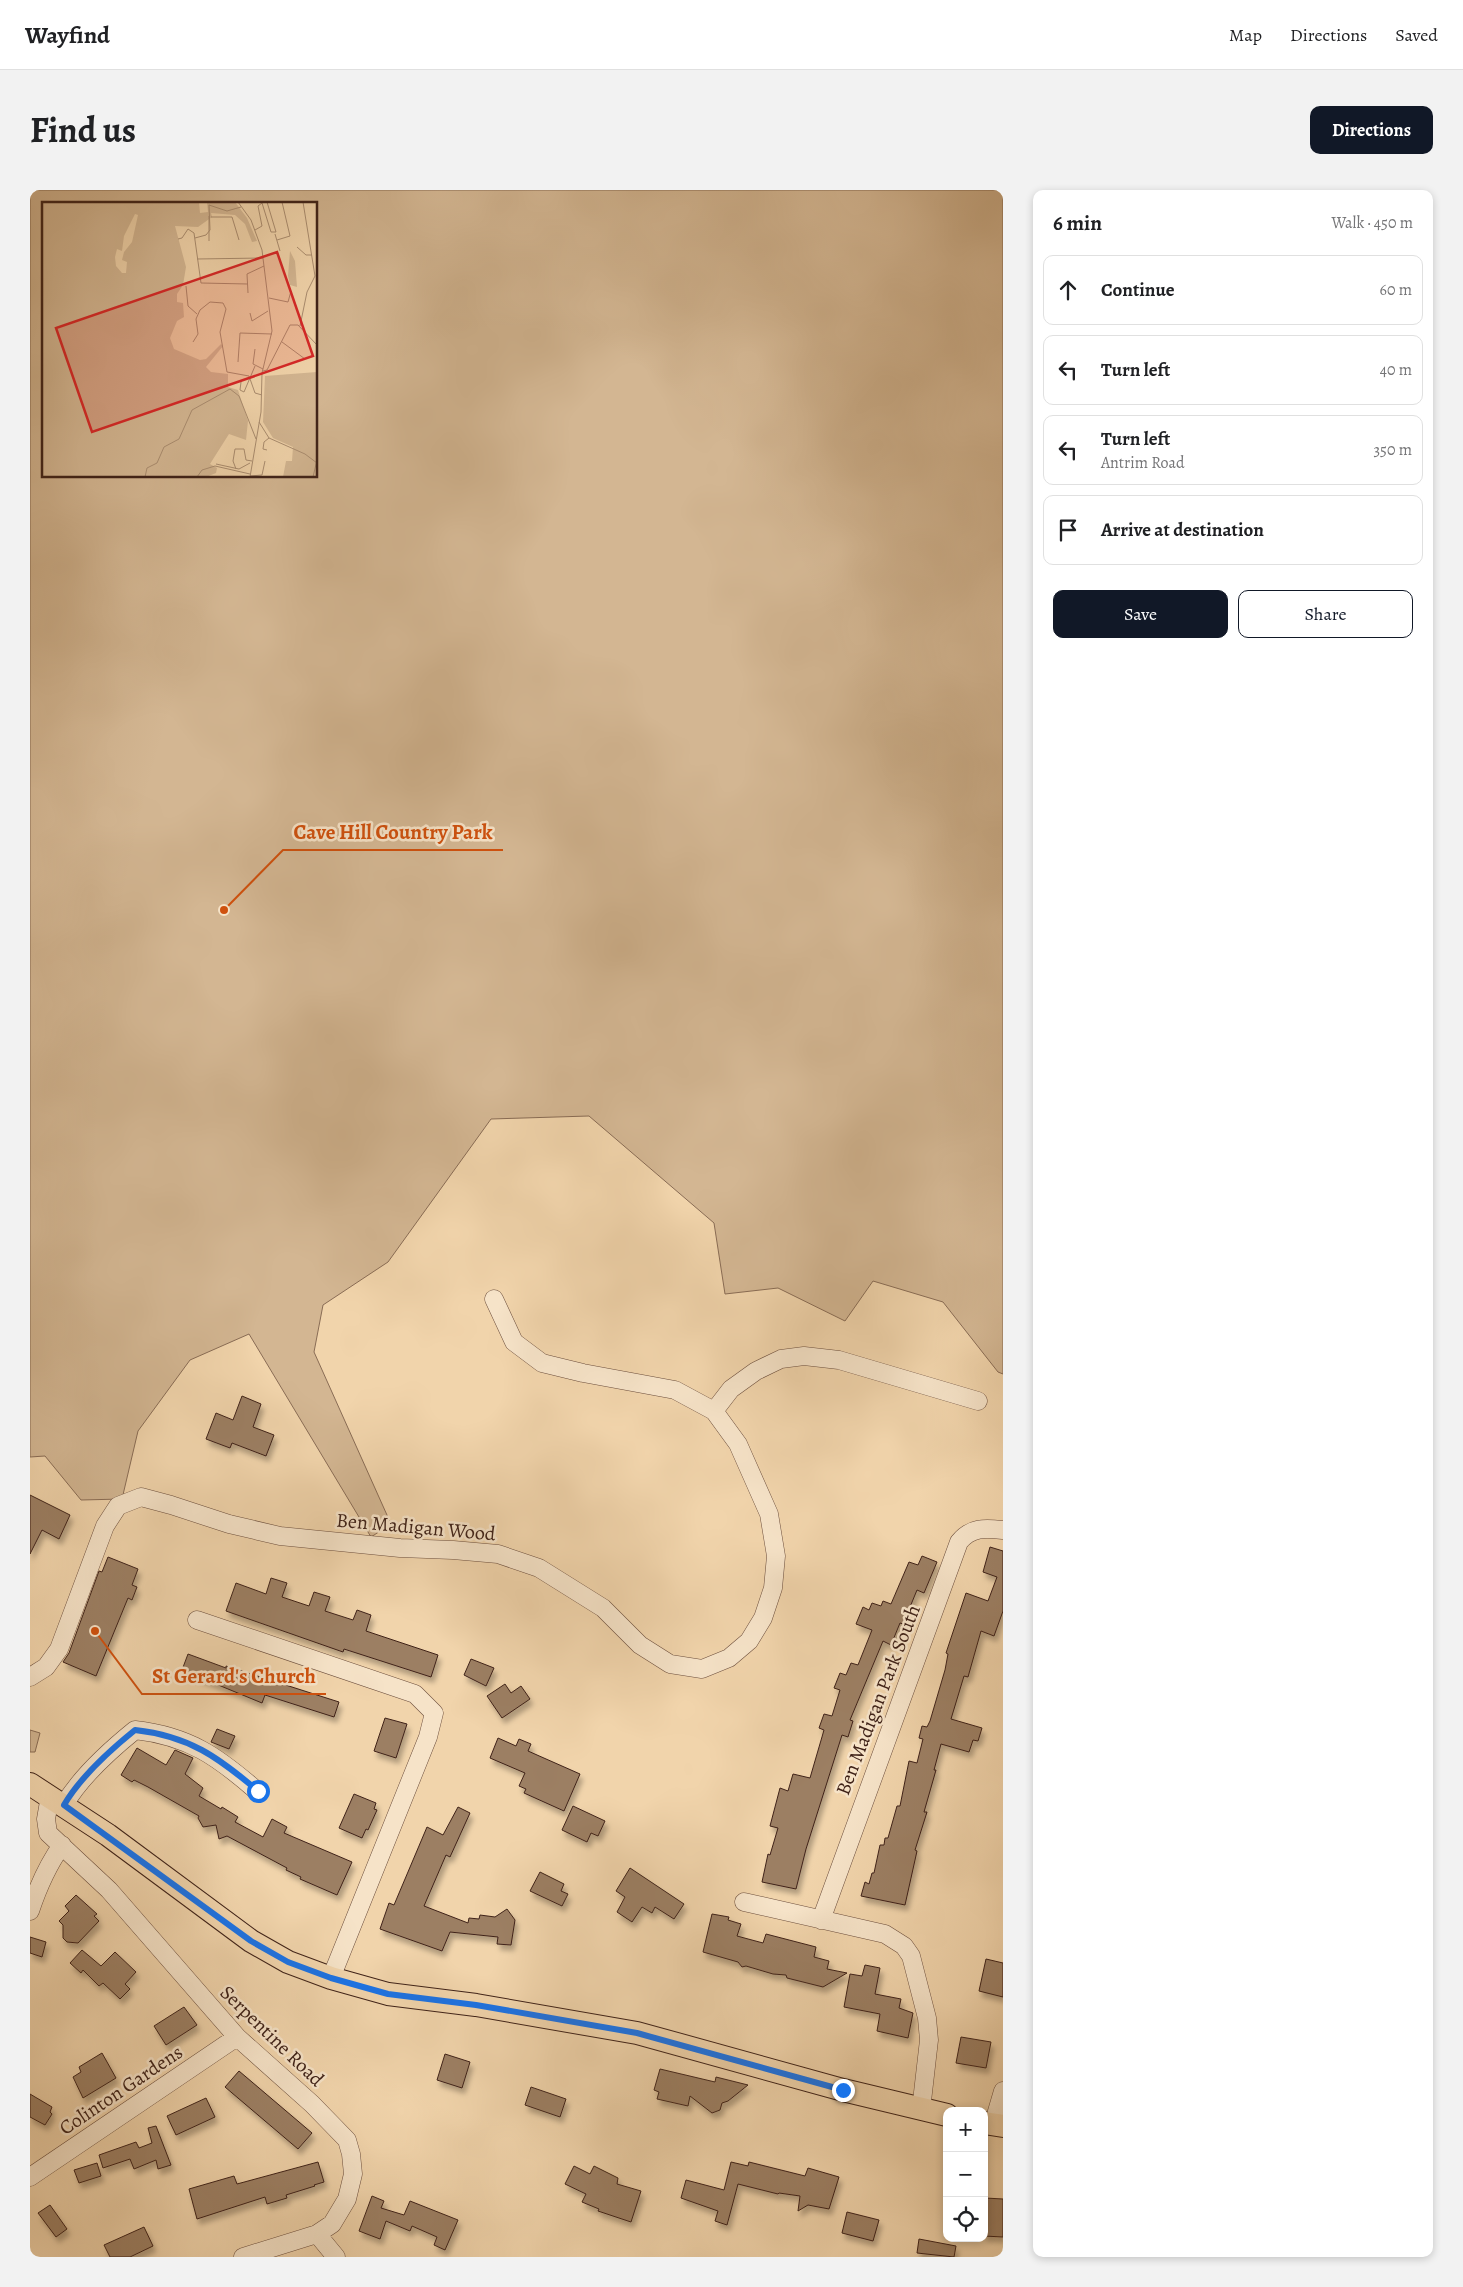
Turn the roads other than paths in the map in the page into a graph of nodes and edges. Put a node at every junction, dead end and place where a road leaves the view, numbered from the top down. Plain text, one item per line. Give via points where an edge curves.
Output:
1 (494, 1299) dead end
2 (978, 1401) dead end
3 (714, 1411) junction
4 (1003, 1530) edge
5 (197, 1620) dead end
6 (30, 1677) edge
7 (30, 1784) edge
8 (258, 1791) dead end
9 (57, 1800) junction
10 (62, 1845) junction
11 (744, 1902) dead end
12 (30, 1911) edge
13 (821, 1920) junction
14 (331, 1978) junction
15 (237, 2037) junction
16 (1003, 2091) edge
17 (922, 2110) junction
18 (943, 2114) edge
19 (993, 2125) edge
20 (30, 2178) edge
21 (317, 2234) junction
22 (243, 2257) edge
23 (336, 2257) edge

1 - 3 street, Ben Madigan Wood via 514,1342 542,1363 675,1390
2 - 3 street via 839,1360 804,1356 781,1359 756,1371 731,1389
3 - 6 street, Ben Madigan Wood via 738,1444 769,1514 776,1556 773,1588 763,1618 749,1641 730,1658 702,1669 670,1664 640,1645 604,1608 539,1568 498,1554 280,1536 141,1497 118,1506 105,1526 59,1649 46,1667
4 - 13 street, Ben Madigan Park South via 974,1530 959,1542
5 - 14 street via 414,1694 434,1713 428,1737
7 - 9 main road
8 - 9 street via 225,1763 185,1741 135,1730 71,1792
9 - 10 street, Serpentine Road via 46,1819 48,1833
9 - 14 main road via 251,1941 288,1962
10 - 12 street via 50,1862
10 - 15 street, Serpentine Road via 131,1914
11 - 13 street
13 - 17 street via 885,1934 904,1946 911,1956 927,2018 929,2040
14 - 17 main road via 388,1994 476,2005 637,2033
15 - 20 street, Colinton Gardens
15 - 21 street, Serpentine Road via 347,2140 353,2174 347,2199 332,2224
16 - 19 street
17 - 18 main road
21 - 22 street, Serpentine Road
21 - 23 street

